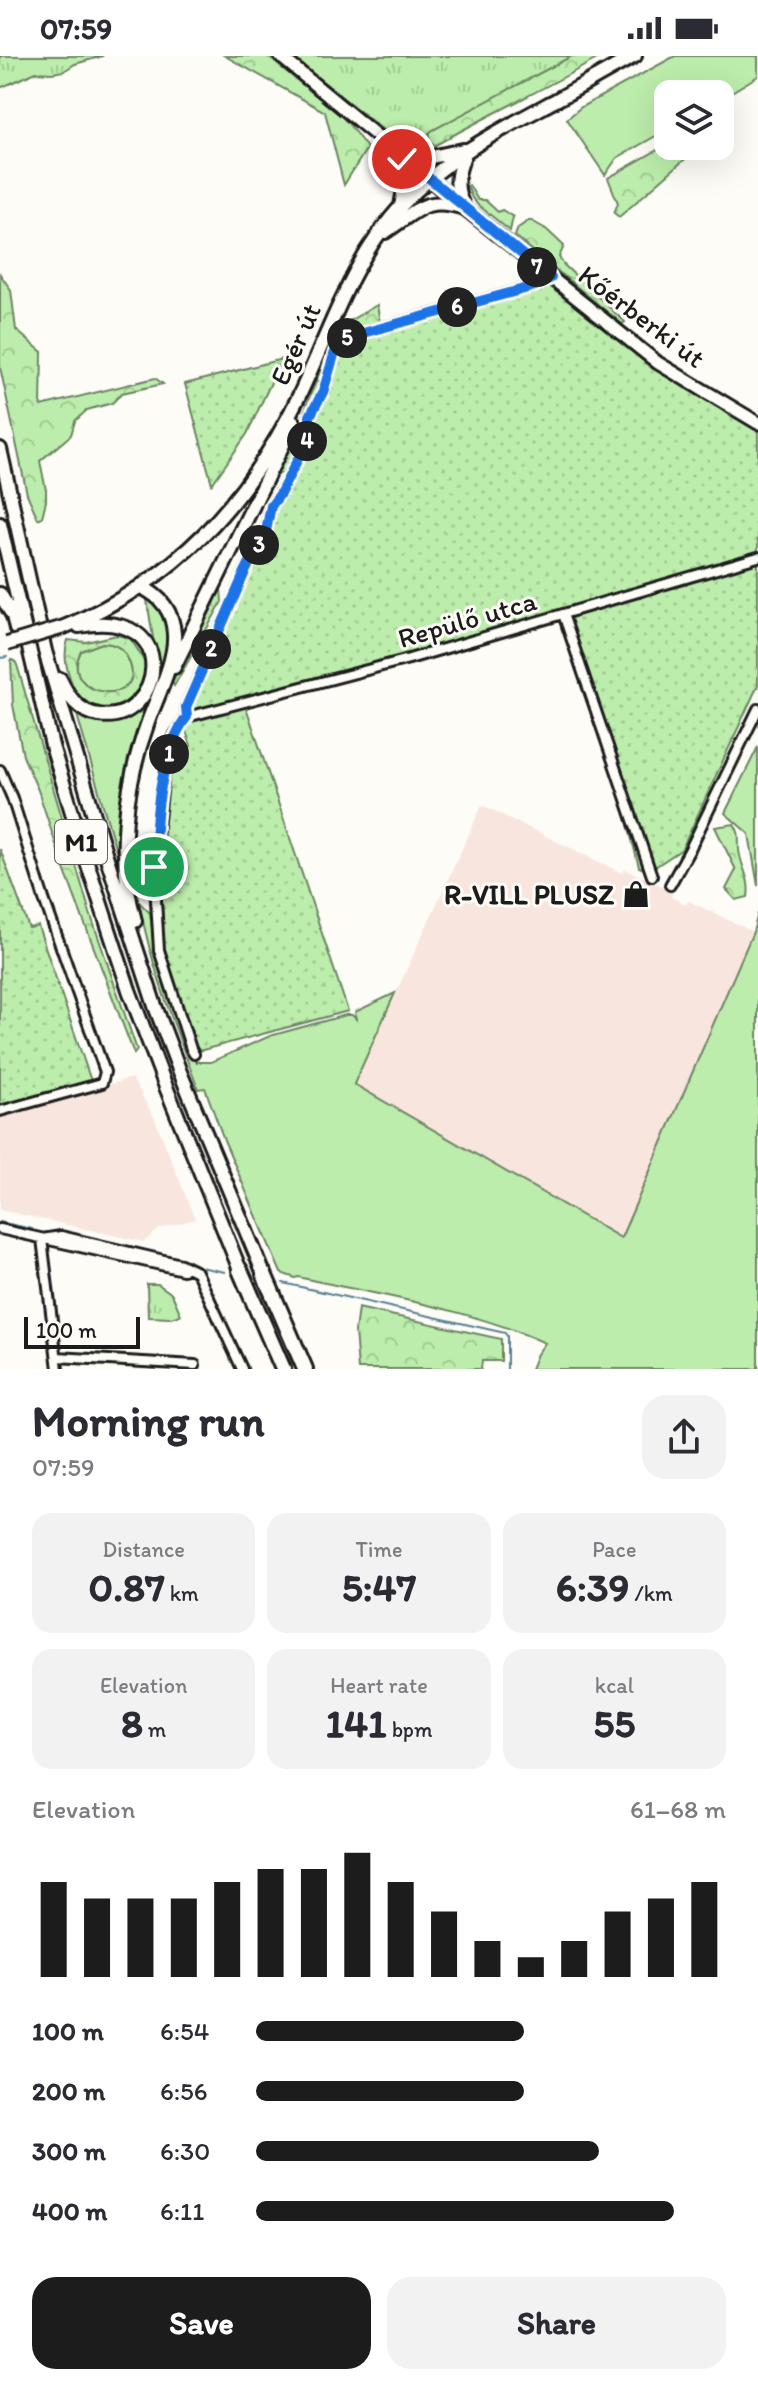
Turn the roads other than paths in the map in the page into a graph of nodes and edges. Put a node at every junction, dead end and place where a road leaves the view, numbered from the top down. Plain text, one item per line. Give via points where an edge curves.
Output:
1 (280, 56) edge
2 (635, 56) edge
3 (466, 150) junction
4 (397, 152) junction
5 (430, 179) junction
6 (401, 206) junction
7 (464, 208) junction
8 (378, 237) junction
9 (551, 278) junction
10 (300, 394) junction
11 (758, 423) edge
12 (0, 449) edge
13 (0, 524) edge
14 (758, 557) edge
15 (141, 587) junction
16 (0, 594) edge
17 (563, 614) junction
18 (64, 627) junction
19 (2, 644) edge
20 (45, 651) junction
21 (38, 692) junction
22 (154, 706) junction
23 (758, 709) edge
24 (187, 717) junction
25 (1, 770) edge
26 (652, 876) dead end
27 (670, 885) dead end
28 (155, 1006) junction
29 (194, 1054) dead end
30 (0, 1111) edge
31 (0, 1229) edge
32 (42, 1239) junction
33 (240, 1270) joint
34 (264, 1274) joint
35 (57, 1357) junction
36 (195, 1365) dead end
37 (58, 1369) edge
38 (242, 1369) edge
39 (283, 1369) edge
40 (305, 1369) edge

1 - 4 street, Kőérberki út
2 - 3 main road, Egér út
3 - 4 main road via 423,159
3 - 5 main road, Egér út
3 - 7 main road via 456,186
4 - 5 street, Kőérberki út
4 - 6 main road via 407,173
5 - 6 main road, Egér út
5 - 7 street, Kőérberki út
6 - 8 main road, Egér út
7 - 8 main road via 443,202 421,206
7 - 9 street, Kőérberki út
8 - 10 main road, Egér út via 341,300
9 - 11 street, Kőérberki út via 658,363
9 - 24 street via 341,339 310,416 306,443 271,506 266,531 186,707
10 - 15 main road, Egér út via 258,469 224,515 189,551
10 - 22 main road via 294,422
12 - 20 main road, M1
13 - 21 main road, M1
14 - 17 street, Repülő utca
15 - 18 main road, Egér út
15 - 22 main road via 160,598 174,627 173,648
16 - 21 main road via 13,616
17 - 24 street, Repülő utca
17 - 26 street
18 - 19 main road, Egér út, bridge
18 - 20 main road via 110,623 139,634 153,668 139,700 113,715 90,713 69,698
20 - 28 main road, M1
21 - 33 main road, M1 via 129,990
22 - 28 main road via 135,761 124,835 131,903 153,977
23 - 27 street
24 - 29 street via 175,734 164,773 154,867 159,950
25 - 30 street via 105,1072 102,1083
28 - 34 main road, M1
31 - 32 street
32 - 35 street
32 - 38 street via 61,1236 197,1272
33 - 39 highway, M1
34 - 40 highway, M1
35 - 36 street
35 - 37 street

